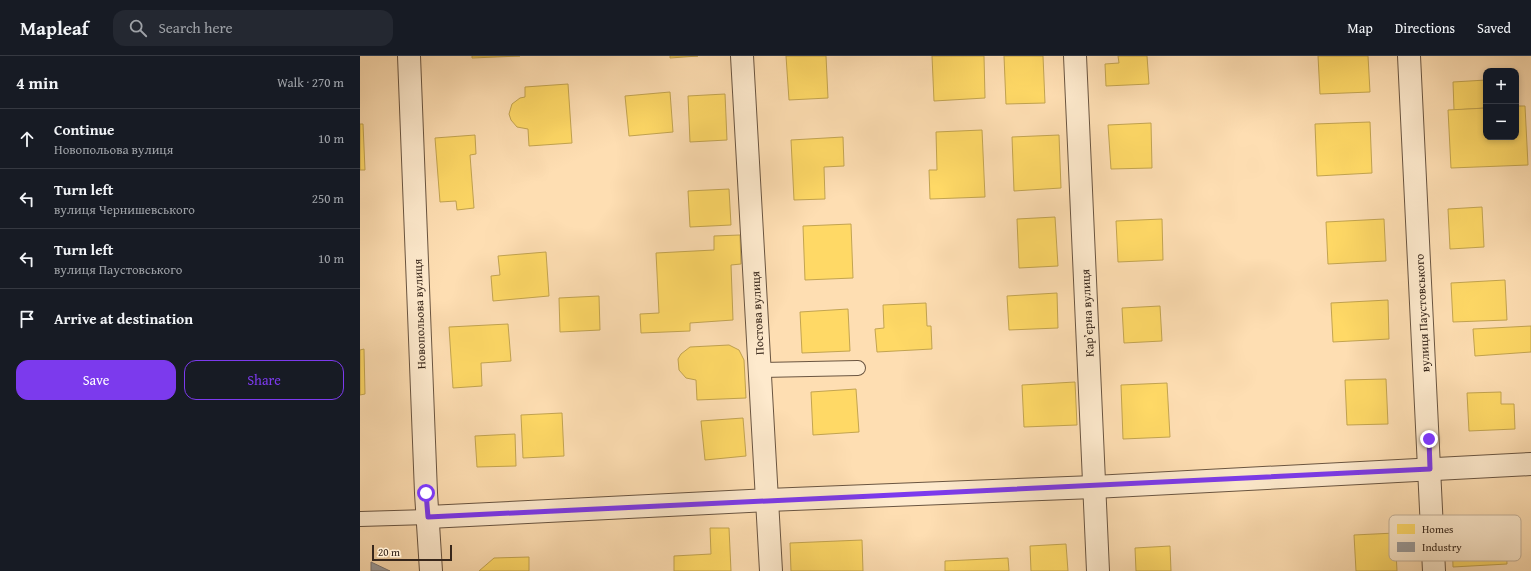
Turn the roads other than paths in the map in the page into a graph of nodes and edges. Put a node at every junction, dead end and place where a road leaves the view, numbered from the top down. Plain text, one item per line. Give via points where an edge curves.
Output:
1 (409, 56) edge
2 (742, 56) edge
3 (1075, 56) edge
4 (1409, 56) edge
5 (858, 368) dead end
6 (760, 370) junction
7 (1531, 464) edge
8 (1430, 469) junction
9 (1094, 487) junction
10 (768, 500) junction
11 (1432, 515) edge
12 (428, 517) junction
13 (360, 519) edge
14 (1434, 561) edge
15 (431, 571) edge
16 (771, 571) edge
17 (1098, 571) edge
18 (1434, 571) edge

1 - 12 street, Новопольова вулиця
2 - 6 street, Постова вулиця
3 - 9 street, Карʼєрна вулиця
4 - 8 street, вулиця Паустовського
5 - 6 lane
6 - 10 street, Постова вулиця
7 - 8 street
8 - 9 street
8 - 11 street, вулиця Паустовського
9 - 10 street
9 - 17 street, Карʼєрна вулиця
10 - 12 street
10 - 16 street, Постова вулиця
12 - 13 lane
12 - 15 street, Новопольова вулиця
14 - 18 street, вулиця Паустовського

